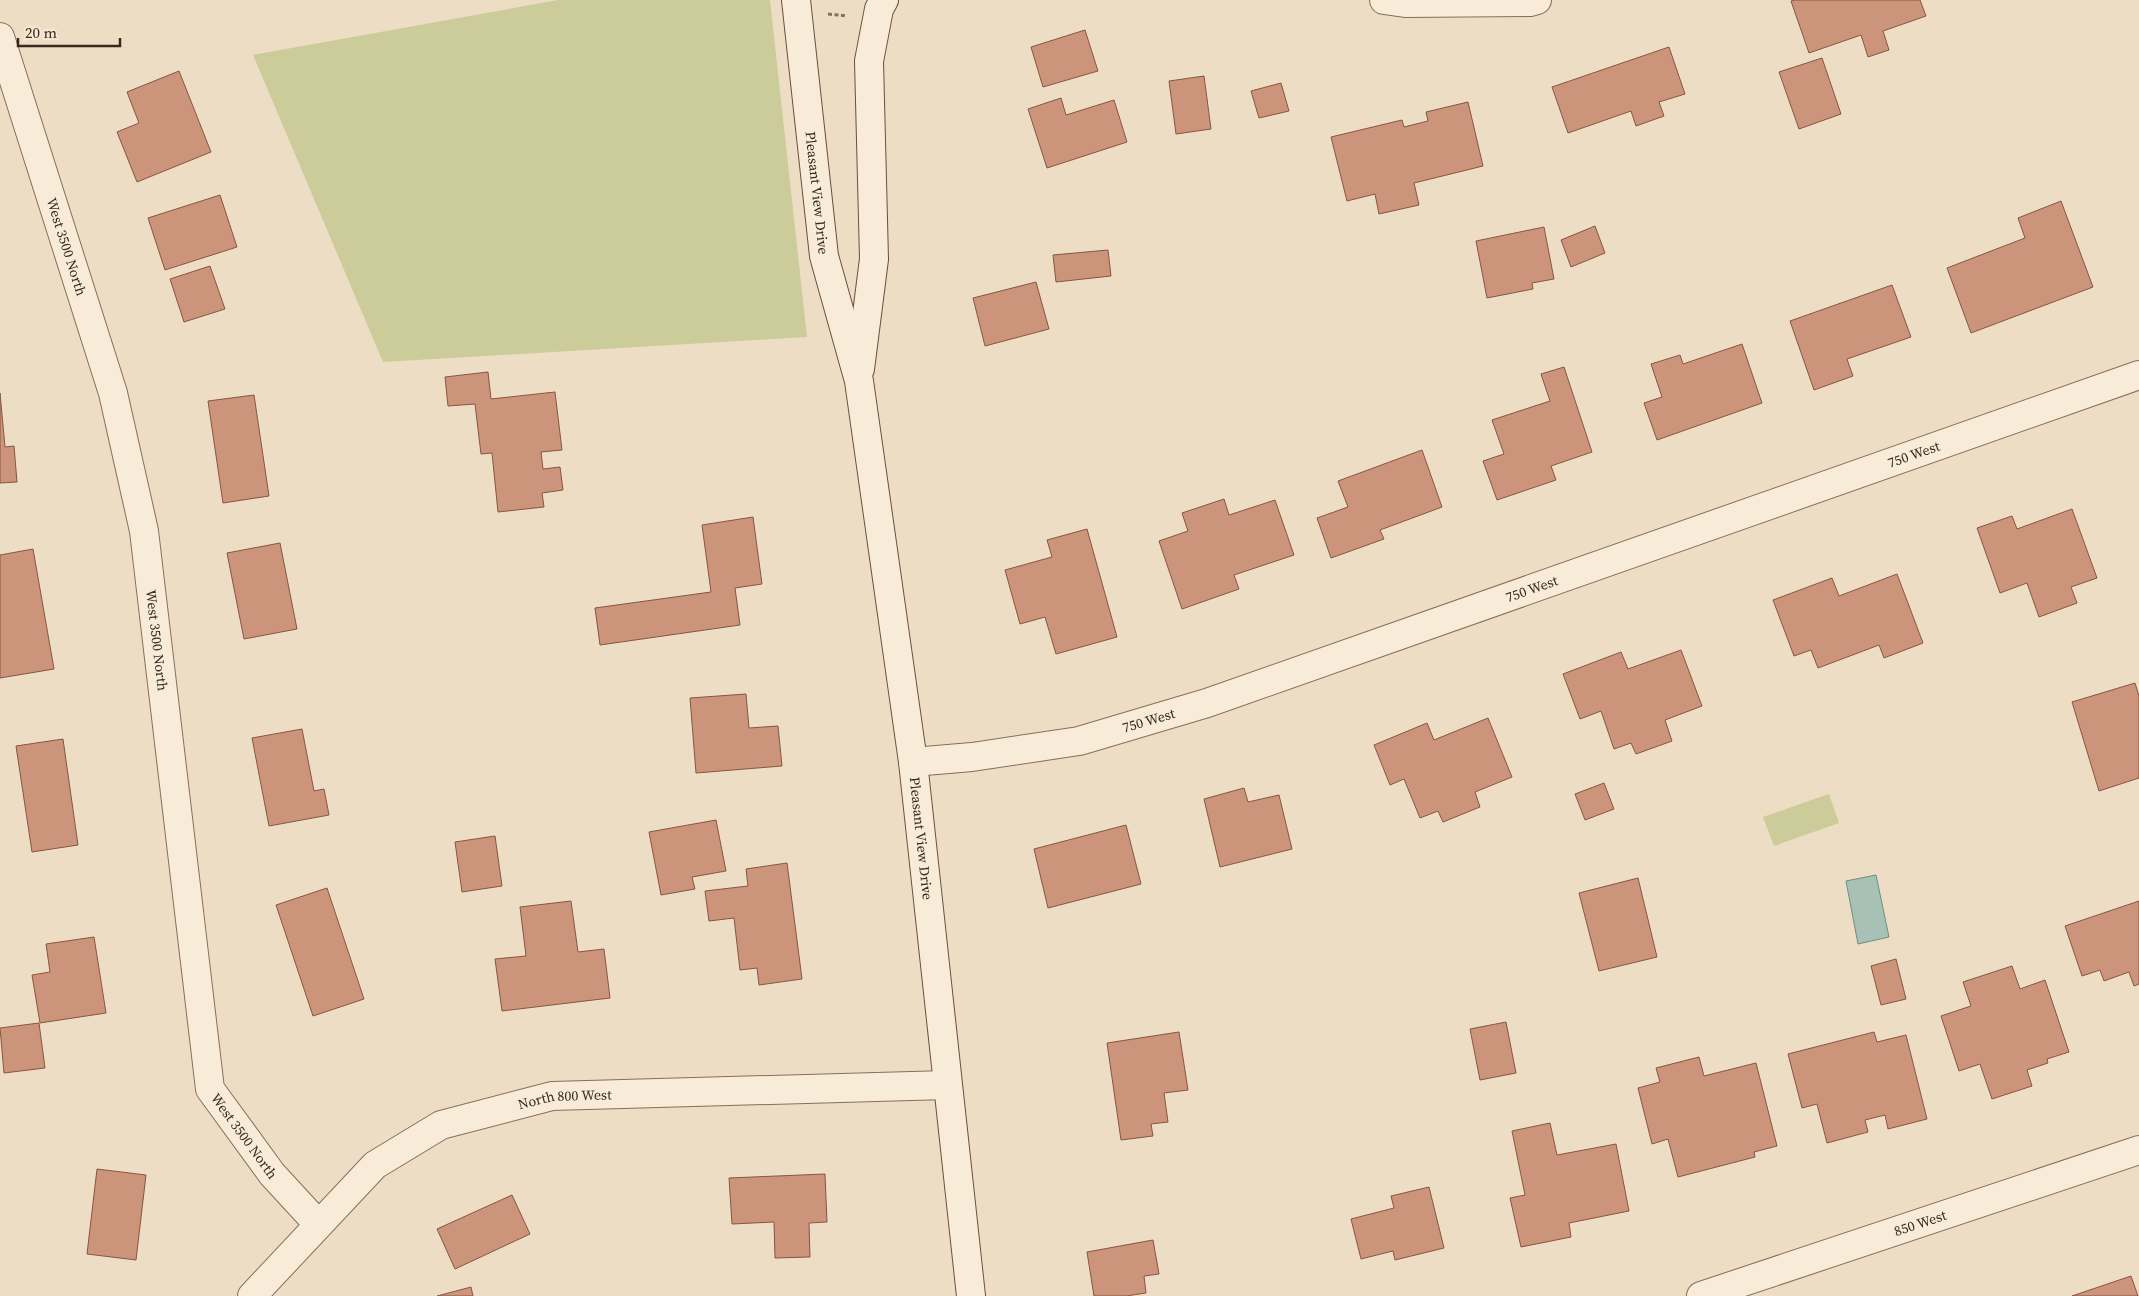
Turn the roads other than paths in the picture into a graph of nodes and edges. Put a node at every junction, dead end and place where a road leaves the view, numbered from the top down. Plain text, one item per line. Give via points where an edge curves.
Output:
1 (796, 0) edge
2 (884, 0) edge
3 (1384, 0) edge
4 (1537, 0) edge
5 (0, 37) edge
6 (2139, 375) edge
7 (859, 381) junction
8 (913, 762) junction
9 (947, 1084) junction
10 (2139, 1150) edge
11 (318, 1224) junction
12 (252, 1296) edge
13 (971, 1296) edge
14 (1701, 1296) edge

1 - 7 street, Pleasant View Drive via 824,256
2 - 7 street, Pleasant View Drive via 869,61 874,259
3 - 4 street via 1405,3
5 - 11 street, West 3500 North via 113,393 144,530 210,1089 272,1174
6 - 8 street, 750 West via 1207,703 1079,741
7 - 8 street, Pleasant View Drive
8 - 9 street, Pleasant View Drive
9 - 11 street, North 800 West via 552,1096 442,1125 374,1165
9 - 13 street, Pleasant View Drive
10 - 14 street, 850 West
11 - 12 street, North 800 West

